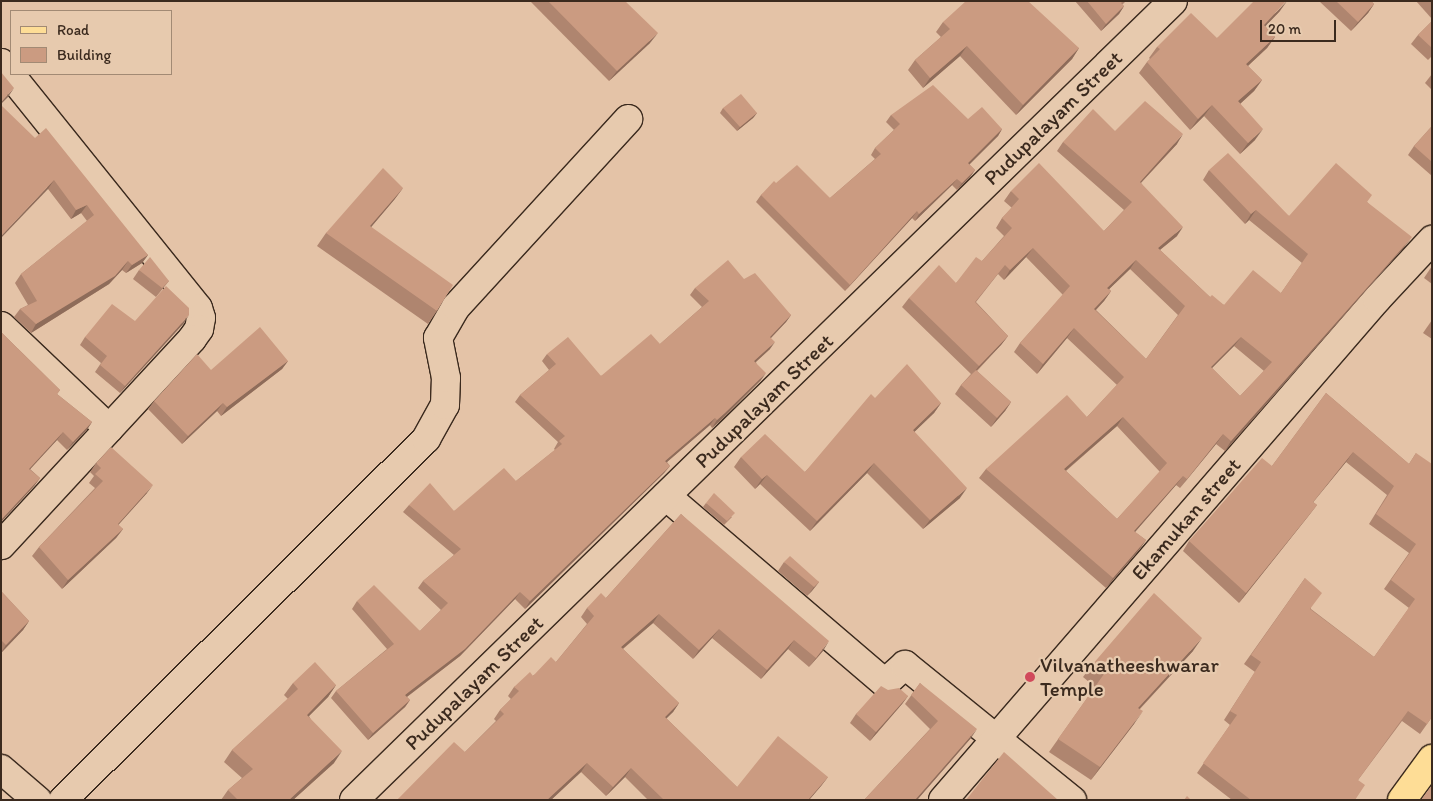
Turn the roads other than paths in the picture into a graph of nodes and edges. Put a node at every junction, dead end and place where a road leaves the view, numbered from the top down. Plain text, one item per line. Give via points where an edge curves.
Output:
1 (1173, 1) edge
2 (1, 64) edge
3 (628, 119) dead end
4 (1432, 240) edge
5 (1, 326) edge
6 (109, 429) junction
7 (666, 496) junction
8 (1, 545) edge
9 (997, 740) junction
10 (1432, 759) edge
11 (1, 769) edge
12 (37, 800) edge
13 (63, 800) edge
14 (354, 800) edge
15 (943, 800) edge
16 (1072, 800) edge
17 (1402, 800) edge

1 - 7 street, Pudupalayam Street
2 - 6 street via 198,308 199,330
3 - 13 street via 456,307 438,338 446,378 445,405 426,439
4 - 9 street, Ekamukan street
5 - 6 street
6 - 8 street
7 - 9 street via 885,683 905,665
7 - 14 street, Pudupalayam Street
9 - 15 street, Ekamukan street
9 - 16 street
10 - 17 main road
11 - 12 street

